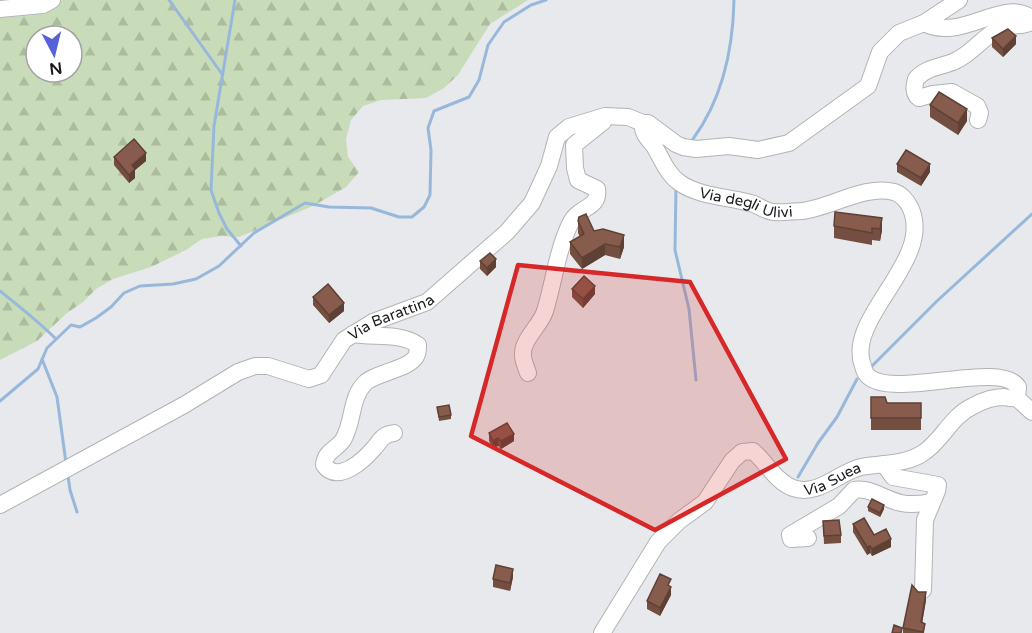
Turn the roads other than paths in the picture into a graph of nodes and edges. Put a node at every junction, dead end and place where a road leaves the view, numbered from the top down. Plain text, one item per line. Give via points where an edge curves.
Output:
1 (52, 0) edge
2 (959, 0) edge
3 (0, 9) edge
4 (924, 23) junction
5 (605, 116) junction
6 (978, 120) dead end
7 (643, 123) junction
8 (353, 334) junction
9 (528, 374) dead end
10 (1017, 398) junction
11 (1032, 412) edge
12 (394, 433) dead end
13 (884, 464) junction
14 (931, 502) junction
15 (0, 505) edge
16 (808, 538) dead end
17 (923, 590) edge
18 (602, 633) edge

1 - 3 street via 44,5
2 - 4 street
4 - 6 street via 947,29 1000,11 1012,10 1028,16 1029,23 1001,28 953,63 925,71 916,79 914,90 919,98 952,92 977,106
4 - 7 street via 899,33 880,52 868,86 789,143 758,150 729,146 696,149 676,144 654,126
5 - 7 street, Via Barattina via 628,117
5 - 8 street, Via Barattina via 569,127 557,137 532,203 507,232 427,302 373,322
5 - 9 street via 574,146 578,180 597,189 598,196 596,202 577,213 561,247 544,314 524,346
7 - 10 street, Via degli Ulivi via 642,131 679,183 772,213 825,206 874,191 894,192 907,200 913,212 909,252 867,325 861,361 867,375 895,384 973,377 1005,379 1016,382
8 - 12 street via 411,340 418,345 417,355 412,362 363,385 356,395 346,433 328,453 324,465 336,473 349,469 363,460 384,436
8 - 15 street, Via Barattina via 344,340 321,375 309,379 268,366 238,372
10 - 11 street
10 - 13 street, Via Suea via 992,398 972,406 921,454
13 - 14 street via 893,477 938,485
13 - 18 street, Via Suea via 860,467 812,489 793,488 777,478 753,452 742,452 705,502 658,542
14 - 16 street via 902,504 865,489 854,490 839,506 790,535
14 - 17 street via 924,528

